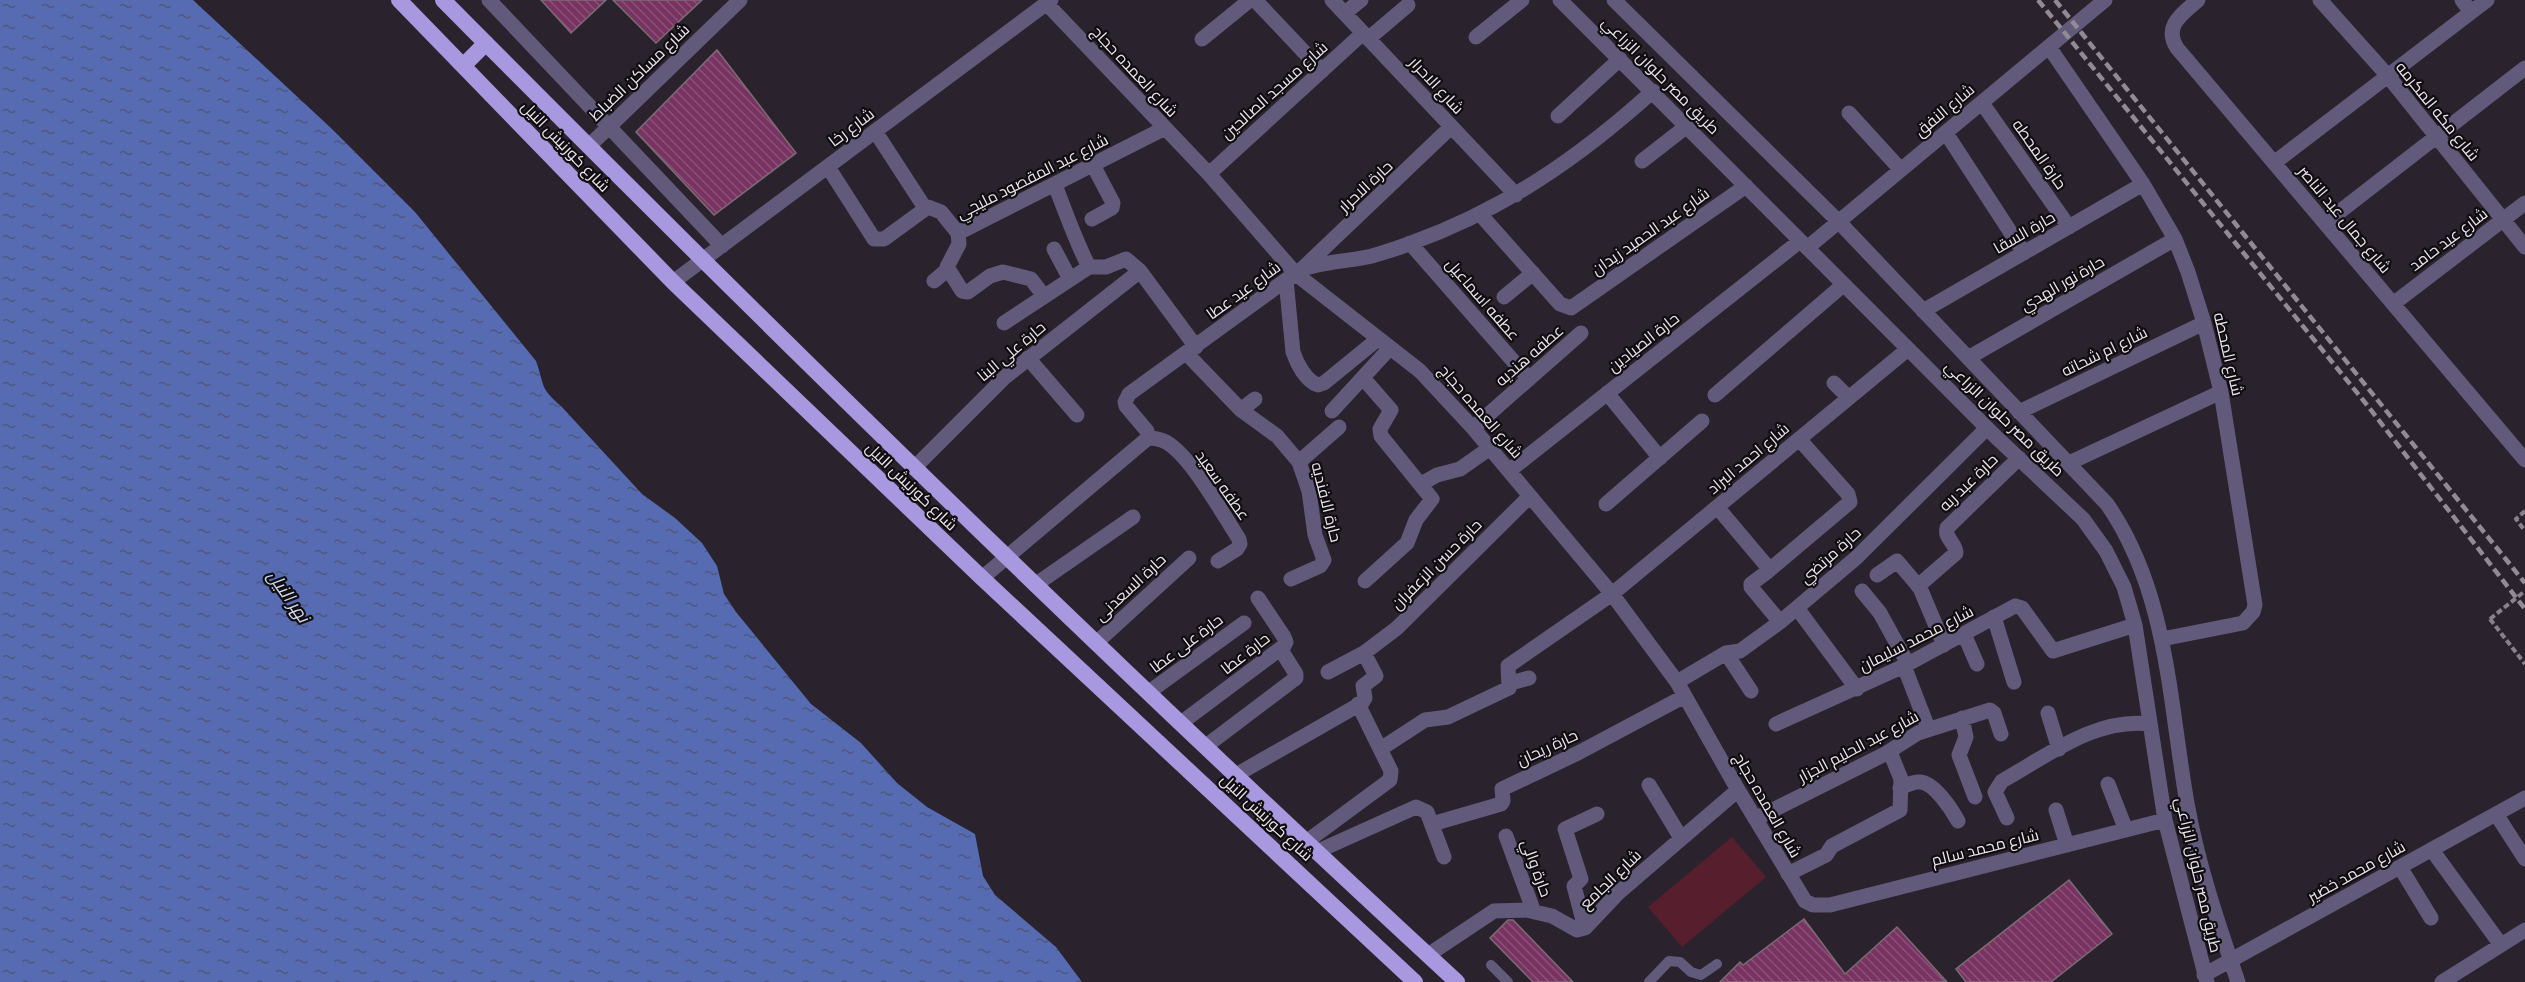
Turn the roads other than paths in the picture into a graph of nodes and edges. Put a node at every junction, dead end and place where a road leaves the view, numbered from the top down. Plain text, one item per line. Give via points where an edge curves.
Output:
1 (399, 0) edge
2 (444, 0) edge
3 (489, 0) edge
4 (740, 0) edge
5 (1250, 0) edge
6 (1255, 0) edge
7 (1332, 0) edge
8 (1360, 0) edge
9 (1522, 0) edge
10 (1560, 0) edge
11 (1614, 0) edge
12 (2105, 0) edge
13 (2198, 0) edge
14 (2320, 0) edge
15 (2487, 0) edge
16 (1049, 2) edge
17 (1407, 5) dead end
18 (2467, 6) edge
19 (1345, 14) junction
20 (1366, 36) junction
21 (1476, 37) dead end
22 (1202, 39) dead end
23 (486, 43) junction
24 (2049, 46) junction
25 (1620, 59) junction
26 (464, 65) junction
27 (2525, 68) edge
28 (1322, 71) junction
29 (2388, 76) junction
30 (1653, 91) junction
31 (1982, 103) junction
32 (1849, 113) dead end
33 (1558, 116) dead end
34 (609, 124) junction
35 (1687, 126) junction
36 (1451, 127) junction
37 (1165, 128) junction
38 (875, 131) junction
39 (1946, 133) junction
40 (2436, 137) junction
41 (589, 146) junction
42 (1642, 161) dead end
43 (2274, 163) junction
44 (1093, 165) junction
45 (828, 167) junction
46 (1901, 170) junction
47 (1209, 174) junction
48 (1055, 184) junction
49 (2143, 184) junction
50 (1746, 186) junction
51 (1516, 195) junction
52 (2525, 203) edge
53 (925, 208) junction
54 (1480, 214) junction
55 (1092, 219) dead end
56 (2503, 220) junction
57 (1839, 222) junction
58 (2325, 223) junction
59 (2068, 227) junction
60 (958, 233) junction
61 (2175, 239) junction
62 (1410, 243) junction
63 (1803, 245) junction
64 (722, 246) junction
65 (2525, 247) edge
66 (1054, 249) dead end
67 (2024, 253) junction
68 (702, 261) junction
69 (1089, 267) junction
70 (947, 270) junction
71 (1140, 271) junction
72 (1533, 273) junction
73 (1294, 274) junction
74 (1070, 279) junction
75 (934, 281) dead end
76 (673, 282) junction
77 (1843, 285) junction
78 (1044, 296) junction
79 (1504, 297) dead end
80 (2393, 304) junction
81 (1923, 311) junction
82 (1004, 323) dead end
83 (2204, 323) junction
84 (1581, 333) dead end
85 (1384, 344) junction
86 (1908, 349) junction
87 (1192, 350) junction
88 (1029, 358) junction
89 (1968, 358) junction
90 (1363, 378) junction
91 (1529, 378) junction
92 (1834, 382) dead end
93 (2221, 392) junction
94 (1607, 393) junction
95 (1715, 395) dead end
96 (1849, 398) junction
97 (1255, 399) dead end
98 (1241, 410) junction
99 (1332, 411) dead end
100 (2019, 412) junction
101 (1077, 415) dead end
102 (1702, 421) dead end
103 (1339, 428) dead end
104 (1473, 428) junction
105 (1987, 428) junction
106 (1148, 438) junction
107 (1799, 439) junction
108 (1490, 448) junction
109 (1660, 458) junction
110 (2019, 458) junction
111 (2525, 460) edge
112 (1299, 462) junction
113 (2069, 464) junction
114 (914, 468) junction
115 (1509, 471) junction
116 (1421, 484) junction
117 (1530, 496) junction
118 (1606, 504) dead end
119 (1717, 507) junction
120 (1133, 517) dead end
121 (1005, 556) junction
122 (1189, 558) dead end
123 (1218, 561) dead end
124 (1767, 572) junction
125 (1876, 575) dead end
126 (982, 578) junction
127 (1291, 579) dead end
128 (1365, 580) dead end
129 (1035, 585) junction
130 (1918, 586) junction
131 (1862, 591) dead end
132 (1612, 594) junction
133 (1258, 598) dead end
134 (1797, 608) junction
135 (1994, 618) junction
136 (1780, 622) junction
137 (1244, 623) dead end
138 (2135, 625) junction
139 (1964, 634) junction
140 (2162, 639) junction
141 (1096, 644) junction
142 (1944, 645) junction
143 (1281, 650) junction
144 (1364, 652) junction
145 (1725, 653) junction
146 (1977, 664) dead end
147 (1906, 665) junction
148 (1328, 672) dead end
149 (1529, 678) dead end
150 (2014, 682) dead end
151 (1511, 683) junction
152 (1681, 689) junction
153 (1857, 689) junction
154 (1751, 691) dead end
155 (1149, 692) junction
156 (1358, 704) junction
157 (2048, 713) dead end
158 (1962, 718) junction
159 (1181, 723) junction
160 (1776, 724) dead end
161 (2150, 724) junction
162 (1928, 728) junction
163 (2001, 734) dead end
164 (1206, 746) junction
165 (1382, 748) junction
166 (2059, 749) junction
167 (1890, 752) junction
168 (1236, 775) junction
169 (2108, 784) dead end
170 (1649, 786) dead end
171 (1900, 788) junction
172 (1738, 790) junction
173 (1975, 797) dead end
174 (2525, 798) edge
175 (2056, 810) dead end
176 (1597, 814) dead end
177 (2496, 814) junction
178 (2007, 818) dead end
179 (1755, 819) junction
180 (2165, 820) junction
181 (1958, 821) dead end
182 (1432, 824) junction
183 (2126, 830) junction
184 (1506, 836) dead end
185 (1681, 838) junction
186 (2067, 845) junction
187 (1311, 847) junction
188 (2432, 850) junction
189 (1444, 857) dead end
190 (2525, 859) edge
191 (2400, 867) junction
192 (1788, 874) junction
193 (1813, 905) joint
194 (1534, 912) junction
195 (2431, 918) dead end
196 (1585, 928) junction
197 (2525, 930) edge
198 (2501, 945) junction
199 (1428, 955) junction
200 (2230, 961) junction
201 (1717, 964) dead end
202 (1491, 965) dead end
203 (2205, 978) edge
204 (1415, 982) edge
205 (1457, 982) edge
206 (1508, 982) edge
207 (1649, 982) edge
208 (2238, 982) edge
209 (2442, 982) edge

1 - 26 highway, شارع كورنيش النيل
2 - 23 highway, شارع كورنيش النيل
3 - 34 street
4 - 34 street, شارع مساكن الضباط
5 - 22 street
6 - 28 street
7 - 19 street, شارع الاحرار
8 - 19 street
9 - 21 street
10 - 25 street, طريق مصر حلوان الزراعي
11 - 57 street, طريق مصر حلوان الزراعي
12 - 24 street, شارع النفق
13 - 43 street, شارع جمال عبد الناصر via 2174,22 2172,40
14 - 29 street, شارع مكه المكرمه
15 - 18 street
16 - 37 street, شارع العمده حجاج
16 - 38 street, شارع رخا
17 - 20 street, شارع مسجد الصالحين
18 - 29 street
19 - 20 street, شارع الاحرار
20 - 28 street, شارع مسجد الصالحين
20 - 36 street, شارع الاحرار
23 - 26 highway
23 - 41 highway, شارع كورنيش النيل
24 - 31 street, شارع النفق
24 - 49 street, شارع المحطه
25 - 30 street, طريق مصر حلوان الزراعي
25 - 33 street
26 - 76 highway, شارع كورنيش النيل
27 - 40 street
28 - 47 street, شارع مسجد الصالحين
29 - 40 street, شارع مكه المكرمه
29 - 43 street
30 - 35 street, طريق مصر حلوان الزراعي
30 - 51 street, شارع عيد عطا via 1610,130
31 - 39 street, شارع النفق
31 - 59 street, حارة المحطه
32 - 46 street
34 - 41 street, شارع مساكن الضباط
34 - 64 street
35 - 42 street
35 - 50 street, طريق مصر حلوان الزراعي
36 - 51 street, شارع الاحرار
36 - 73 street, حارة الاحرار
37 - 44 street, شارع عبد المقصود مليجي
37 - 47 street, شارع العمده حجاج
38 - 45 street, شارع رخا
38 - 53 street
39 - 46 street, شارع النفق
39 - 67 street
40 - 56 street, شارع مكه المكرمه
40 - 58 street
41 - 68 highway, شارع كورنيش النيل
43 - 58 street, شارع جمال عبد الناصر
44 - 48 street, شارع عبد المقصود مليجي
44 - 55 street via 1113,203 1112,208
45 - 53 street via 877,240 884,239
45 - 64 street, شارع رخا
46 - 57 street, شارع النفق
47 - 73 street, شارع العمده حجاج
48 - 60 street, شارع عبد المقصود مليجي
48 - 69 street
49 - 59 street, حارة السقا
49 - 61 street, شارع المحطه
50 - 63 street, طريق مصر حلوان الزراعي
50 - 72 street, شارع عبد الحميد زيدان via 1576,306 1560,304
51 - 54 street, شارع عيد عطا
52 - 56 street, شارع عيد حامد
53 - 60 street, شارع عبد المقصود مليجي via 941,212
54 - 62 street, شارع عيد عطا
54 - 72 street
56 - 65 street, شارع مكه المكرمه
56 - 80 street, شارع عيد حامد
57 - 63 street, شارع النفق
57 - 81 street, طريق مصر حلوان الزراعي
58 - 80 street, شارع جمال عبد الناصر
59 - 67 street, حارة السقا
60 - 70 street via 960,240
61 - 83 street, شارع المحطه
61 - 89 street, حارة نور الهدي
62 - 73 street, شارع عيد عطا
62 - 91 street, عطفه اسماعيل
63 - 77 street, طريق مصر حلوان الزراعي
63 - 94 street, حارة الصيادين
64 - 68 street, شارع رخا
66 - 74 street
67 - 81 street, حارة السقا
68 - 76 street, شارع رخا
68 - 114 highway, شارع كورنيش النيل
69 - 71 street, حارة الافنديه via 1106,267 1126,259
69 - 74 street
70 - 75 street
70 - 78 street via 965,292 1003,272 1031,279
71 - 87 street, حارة الافنديه
71 - 88 street, حارة علي البنا
72 - 79 street
73 - 85 street, شارع العمده حجاج
73 - 85 street via 1293,352 1312,383 1324,383
73 - 87 street, شارع عيد عطا
74 - 78 street
76 - 126 highway, شارع كورنيش النيل
77 - 86 street, طريق مصر حلوان الزراعي
77 - 95 street
78 - 82 street
80 - 111 street, شارع جمال عبد الناصر
81 - 89 street, طريق مصر حلوان الزراعي
83 - 93 street, شارع المحطه
83 - 100 street, شارع ام شحاته
84 - 91 street, عطفه هنديه
85 - 90 street
85 - 104 street, شارع العمده حجاج via 1420,371
86 - 96 street, شارع احمد البراد
86 - 105 street, طريق مصر حلوان الزراعي
87 - 98 street, حارة الافنديه
87 - 106 street, شارع عيد عطا via 1126,399 1126,406
88 - 101 street
88 - 114 street, حارة علي البنا
89 - 100 street, طريق مصر حلوان الزراعي
90 - 99 street
90 - 116 street via 1391,410 1380,429 1381,436
91 - 104 street, عطفه هنديه
92 - 96 street
93 - 113 street
93 - 140 street, شارع المحطه via 2255,605 2243,623
94 - 109 street
94 - 115 street, حارة الصيادين
96 - 107 street, شارع احمد البراد
97 - 98 street
98 - 112 street, حارة الافنديه via 1277,436
100 - 113 street, طريق مصر حلوان الزراعي
102 - 109 street
103 - 112 street
104 - 108 street, شارع العمده حجاج
105 - 110 street, طريق مصر حلوان الزراعي
105 - 134 street, حارة مرتضي via 1856,558
106 - 121 street
106 - 123 street, عطفه سعيد via 1157,438 1173,447 1197,474 1239,539 1237,549
107 - 119 street, شارع احمد البراد
107 - 124 street via 1848,494 1850,502
108 - 115 street, شارع العمده حجاج
108 - 116 street via 1460,469
109 - 118 street
110 - 130 street, حارة عبد ربه via 1947,528 1956,553
110 - 138 street, طريق مصر حلوان الزراعي via 2083,519 2106,551 2124,587
112 - 127 street, حارة الافنديه via 1324,562
113 - 140 street, طريق مصر حلوان الزراعي via 2125,529
114 - 121 highway, شارع كورنيش النيل
115 - 117 street, شارع العمده حجاج
116 - 128 street via 1432,502 1416,520 1407,543
117 - 132 street, شارع العمده حجاج
117 - 144 street, حارة حسن الزعفران via 1397,628
119 - 124 street via 1765,563
119 - 132 street, شارع احمد البراد
120 - 129 street
121 - 126 street
121 - 129 highway, شارع كورنيش النيل
122 - 141 street, حارة السعدنى
124 - 136 street via 1751,587
125 - 130 street via 1896,561
126 - 204 highway, شارع كورنيش النيل
129 - 141 highway, شارع كورنيش النيل
130 - 142 street
131 - 147 street via 1891,630
132 - 151 street, شارع احمد البراد via 1508,666
132 - 152 street, شارع العمده حجاج
133 - 143 street, حارة عطا via 1284,637 1286,642
134 - 136 street, حارة مرتضي
134 - 153 street
135 - 138 street, شارع محمد سليمان via 2020,607 2053,651
135 - 139 street, شارع محمد سليمان
135 - 150 street
136 - 145 street, حارة مرتضي via 1740,651
137 - 155 street, حارة على عطا
138 - 161 street, طريق مصر حلوان الزراعي
139 - 142 street, شارع محمد سليمان
139 - 146 street
140 - 200 street, طريق مصر حلوان الزراعي via 2194,842
141 - 155 highway, شارع كورنيش النيل
142 - 147 street, شارع محمد سليمان
143 - 159 street, حارة عطا
143 - 164 street via 1296,678
144 - 148 street, حارة حسن الزعفران
144 - 156 street via 1376,676 1364,686 1365,700
145 - 152 street, حارة مرتضي
145 - 154 street
147 - 153 street, شارع محمد سليمان
147 - 162 street
149 - 151 street
151 - 165 street via 1509,688 1448,717 1425,720
152 - 172 street, شارع العمده حجاج
152 - 182 street, حارة ريحان via 1578,753 1502,789 1501,804
153 - 160 street, شارع محمد سليمان
155 - 159 highway, شارع كورنيش النيل
156 - 165 street
156 - 168 street
157 - 166 street
158 - 162 street, شارع عبد الحليم الجزار
158 - 163 street, شارع عبد الحليم الجزار via 1990,710
158 - 173 street via 1966,737 1959,755
159 - 164 highway, شارع كورنيش النيل
161 - 166 street via 2132,721 2110,725
161 - 180 street, طريق مصر حلوان الزراعي
162 - 167 street, شارع عبد الحليم الجزار
164 - 168 highway, شارع كورنيش النيل
165 - 187 street via 1391,771 1387,783
166 - 178 street via 1997,786 1995,797
167 - 171 street via 1900,775
167 - 179 street, شارع عبد الحليم الجزار
168 - 187 highway, شارع كورنيش النيل
169 - 183 street
170 - 185 street
171 - 181 street via 1917,782 1927,784
171 - 192 street via 1899,812
172 - 179 street, شارع العمده حجاج
172 - 185 street, شارع الجامع
174 - 177 street, شارع محمد خضير
175 - 186 street
176 - 196 street via 1565,829 1581,879 1574,886
177 - 188 street, شارع محمد خضير
177 - 190 street
179 - 192 street, شارع العمده حجاج
180 - 183 street, شارع محمد سالم
180 - 203 street, طريق مصر حلوان الزراعي
182 - 187 street via 1427,812 1416,807
182 - 189 street
183 - 186 street, شارع محمد سالم
184 - 194 street, حارة والي
185 - 196 street, شارع الجامع
186 - 193 street, شارع محمد سالم via 1830,905
187 - 199 highway, شارع كورنيش النيل
188 - 191 street, شارع محمد خضير
188 - 198 street
191 - 195 street
191 - 200 street, شارع محمد خضير
192 - 193 street, شارع العمده حجاج via 1800,894
194 - 196 street, شارع الجامع via 1552,916 1577,930
194 - 199 street, شارع الجامع via 1494,911
197 - 198 street
198 - 209 street
199 - 205 highway, شارع كورنيش النيل
200 - 203 street, شارع محمد خضير
200 - 208 street, طريق مصر حلوان الزراعي
201 - 207 lane via 1701,975 1680,962 1669,961
202 - 206 lane

